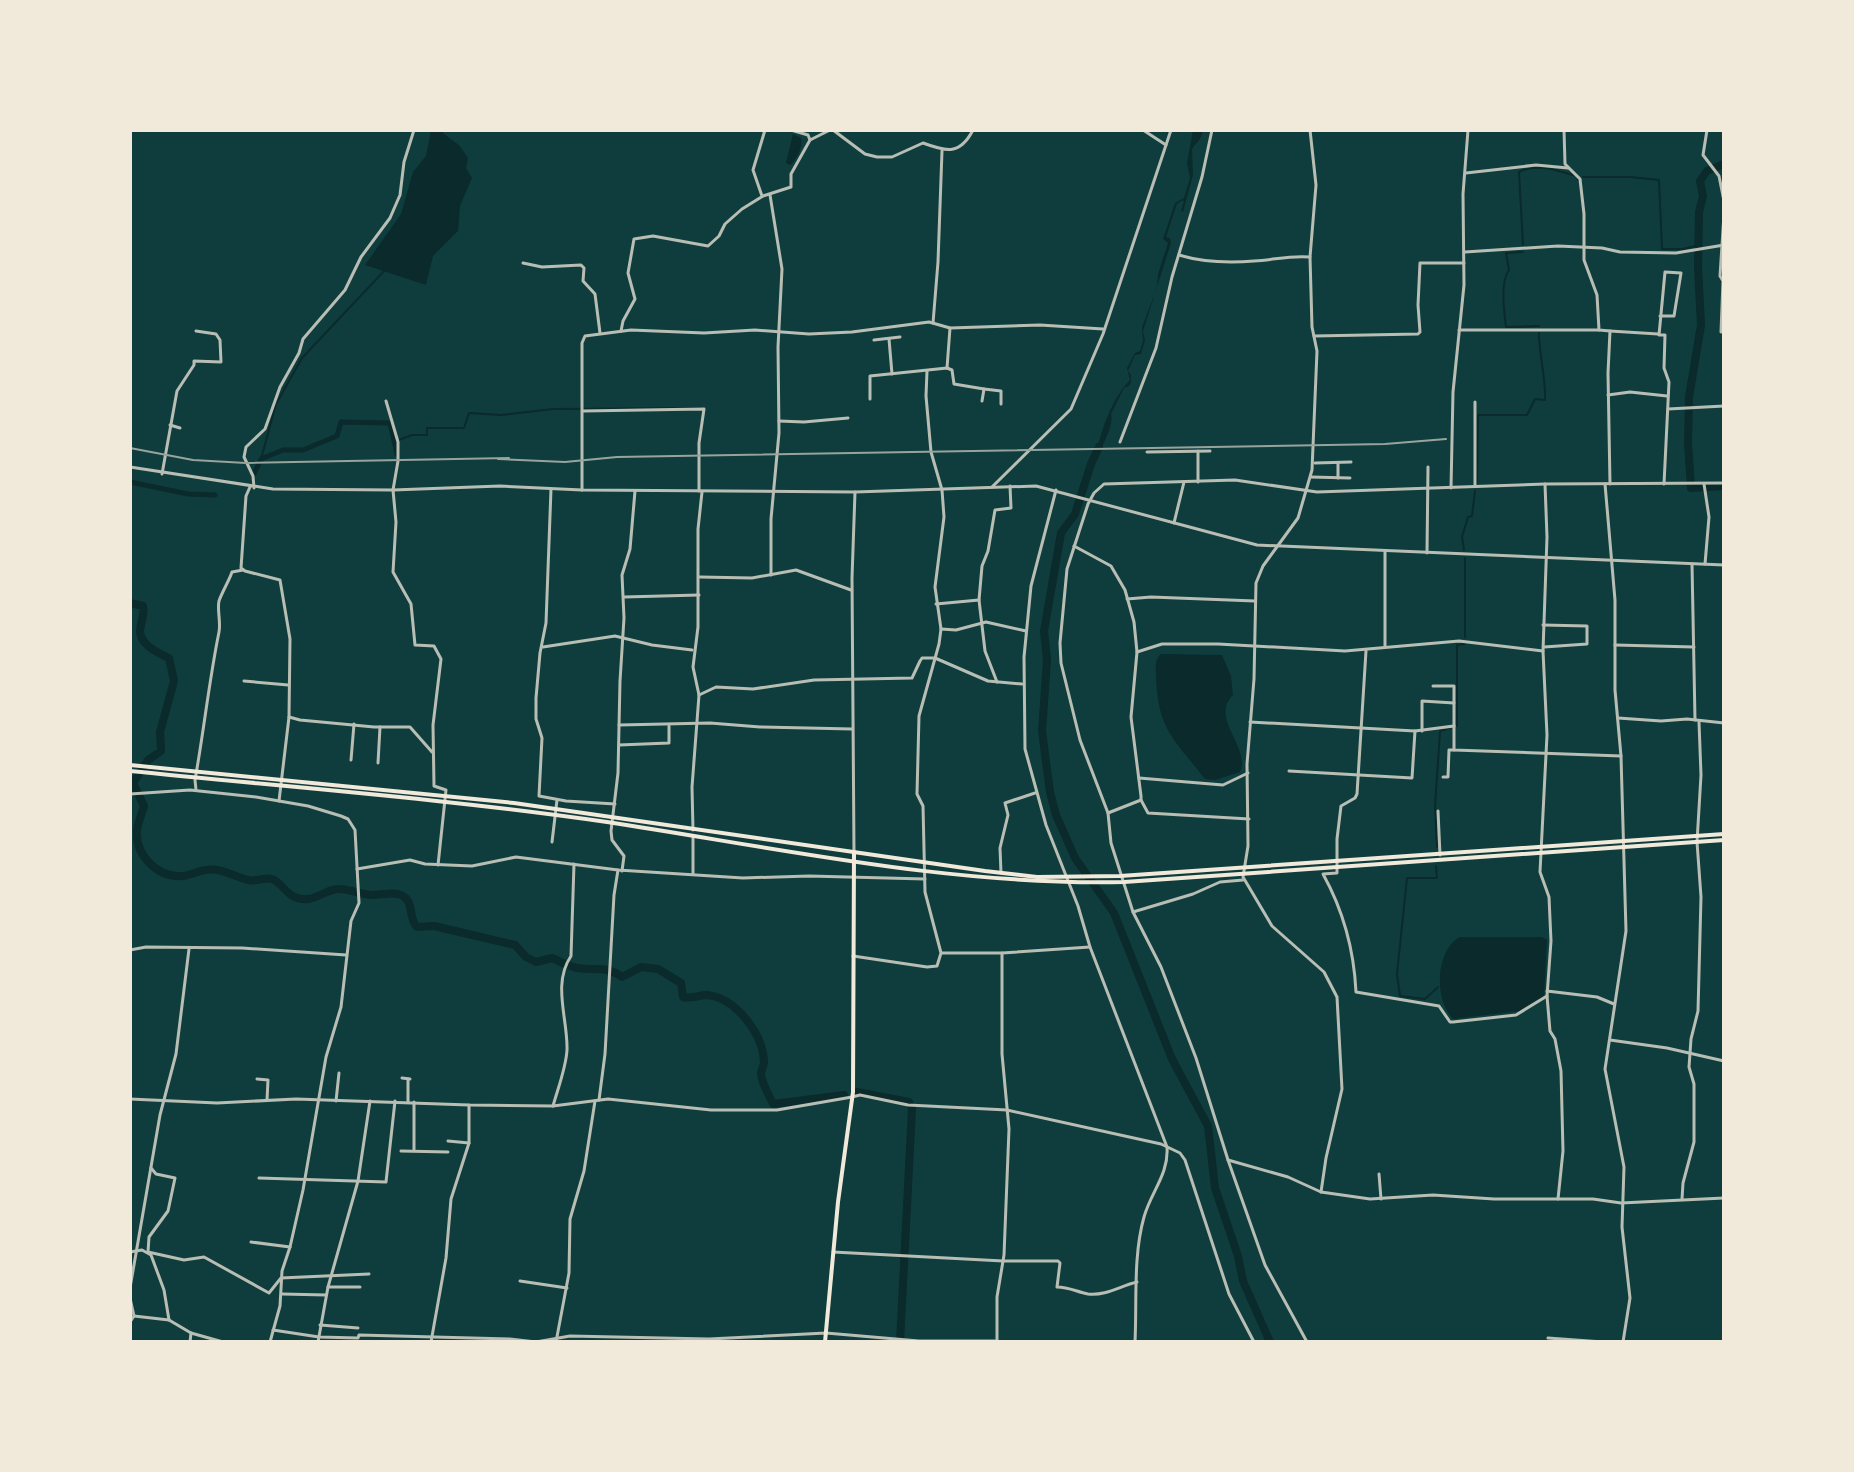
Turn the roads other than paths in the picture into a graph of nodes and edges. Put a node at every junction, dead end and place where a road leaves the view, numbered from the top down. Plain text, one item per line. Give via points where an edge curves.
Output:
1 (414, 130) edge
2 (765, 130) edge
3 (791, 130) edge
4 (832, 130) edge
5 (973, 130) edge
6 (1143, 130) edge
7 (1171, 130) edge
8 (1212, 130) edge
9 (1310, 130) edge
10 (1468, 130) edge
11 (1564, 130) edge
12 (1707, 130) edge
13 (810, 140) junction
14 (1166, 145) junction
15 (942, 151) junction
16 (1568, 168) junction
17 (1466, 173) junction
18 (770, 195) junction
19 (762, 196) junction
20 (1724, 201) edge
21 (1724, 214) edge
22 (1722, 245) edge
23 (1584, 247) junction
24 (1464, 253) junction
25 (1179, 255) junction
26 (1310, 257) junction
27 (523, 263) dead end
28 (1464, 263) junction
29 (1660, 316) junction
30 (933, 323) junction
31 (950, 328) junction
32 (1103, 329) junction
33 (1459, 330) junction
34 (1599, 330) junction
35 (196, 331) dead end
36 (621, 331) junction
37 (1610, 331) junction
38 (1724, 331) edge
39 (780, 332) junction
40 (600, 333) junction
41 (1659, 335) junction
42 (1314, 336) junction
43 (900, 337) dead end
44 (889, 339) junction
45 (874, 340) dead end
46 (947, 368) junction
47 (927, 371) junction
48 (892, 374) junction
49 (984, 389) junction
50 (1608, 395) junction
51 (1667, 396) junction
52 (870, 399) dead end
53 (386, 401) dead end
54 (982, 401) dead end
55 (1475, 402) dead end
56 (1001, 404) dead end
57 (1724, 406) edge
58 (583, 409) junction
59 (1666, 409) junction
60 (848, 418) dead end
61 (779, 421) junction
62 (170, 425) junction
63 (180, 428) dead end
64 (1120, 442) dead end
65 (1198, 451) junction
66 (1210, 451) dead end
67 (1147, 452) dead end
68 (1351, 462) dead end
69 (1313, 463) junction
70 (1338, 463) junction
71 (130, 467) edge
72 (1428, 467) dead end
73 (162, 474) junction
74 (1311, 477) junction
75 (1338, 478) junction
76 (1350, 478) dead end
77 (1184, 482) junction
78 (1198, 482) junction
79 (1724, 483) edge
80 (1545, 484) junction
81 (1608, 484) junction
82 (1664, 484) junction
83 (1010, 486) junction
84 (252, 487) junction
85 (992, 487) junction
86 (1475, 487) junction
87 (1704, 487) junction
88 (1428, 488) junction
89 (1451, 488) junction
90 (551, 489) junction
91 (393, 490) junction
92 (582, 490) junction
93 (942, 490) junction
94 (1056, 490) junction
95 (1306, 490) junction
96 (635, 491) junction
97 (701, 492) junction
98 (773, 492) junction
99 (855, 492) junction
100 (1089, 499) junction
101 (1174, 523) junction
102 (1074, 546) junction
103 (1278, 547) junction
104 (1385, 551) junction
105 (1427, 553) junction
106 (1545, 558) junction
107 (1610, 560) junction
108 (1692, 564) junction
109 (1705, 564) junction
110 (1724, 565) edge
111 (243, 570) junction
112 (771, 575) junction
113 (700, 577) junction
114 (852, 590) junction
115 (699, 595) junction
116 (624, 597) junction
117 (1127, 599) junction
118 (979, 600) junction
119 (1255, 601) junction
120 (936, 604) junction
121 (981, 623) junction
122 (1543, 625) junction
123 (941, 629) junction
124 (1026, 631) junction
125 (623, 637) junction
126 (1615, 645) junction
127 (1256, 646) junction
128 (543, 647) junction
129 (1385, 647) junction
130 (1694, 647) junction
131 (1543, 649) junction
132 (693, 650) junction
133 (1366, 651) junction
134 (1137, 652) junction
135 (935, 658) junction
136 (851, 678) junction
137 (244, 681) dead end
138 (997, 682) junction
139 (1023, 684) junction
140 (289, 685) junction
141 (1433, 686) dead end
142 (699, 695) junction
143 (1454, 703) junction
144 (289, 717) junction
145 (1618, 718) junction
146 (1697, 721) junction
147 (1250, 722) junction
148 (1724, 723) edge
149 (354, 724) junction
150 (619, 725) junction
151 (696, 725) junction
152 (669, 726) junction
153 (1454, 726) junction
154 (380, 727) junction
155 (1362, 728) junction
156 (852, 729) junction
157 (1415, 731) junction
158 (1422, 731) junction
159 (619, 745) junction
160 (1454, 750) junction
161 (432, 752) junction
162 (1546, 753) junction
163 (1621, 756) junction
164 (351, 760) dead end
165 (378, 763) dead end
166 (130, 765) edge
167 (132, 771) edge
168 (1289, 771) dead end
169 (1248, 773) junction
170 (196, 774) junction
171 (1359, 775) junction
172 (1443, 777) dead end
173 (1139, 778) junction
174 (281, 782) junction
175 (196, 790) junction
176 (1035, 793) junction
177 (132, 794) edge
178 (446, 798) junction
179 (557, 800) junction
180 (1141, 800) junction
181 (279, 801) junction
182 (615, 804) junction
183 (130, 808) edge
184 (1438, 811) dead end
185 (555, 812) junction
186 (1108, 813) junction
187 (130, 819) edge
188 (1249, 819) junction
189 (614, 822) junction
190 (693, 832) junction
191 (1724, 837) edge
192 (1698, 839) junction
193 (552, 842) dead end
194 (1623, 843) junction
195 (826, 848) junction
196 (1542, 849) junction
197 (854, 852) junction
198 (1440, 856) junction
199 (825, 857) junction
200 (854, 860) junction
201 (924, 863) junction
202 (1337, 863) junction
203 (574, 864) junction
204 (438, 865) junction
205 (357, 869) junction
206 (924, 869) junction
207 (620, 870) junction
208 (1244, 870) junction
209 (959, 873) junction
210 (693, 874) junction
211 (854, 876) junction
212 (1001, 876) junction
213 (925, 879) junction
214 (1122, 879) junction
215 (1070, 880) junction
216 (1243, 880) junction
217 (1133, 912) junction
218 (1090, 947) junction
219 (189, 949) junction
220 (130, 950) edge
221 (941, 953) junction
222 (1002, 953) junction
223 (346, 955) junction
224 (853, 956) junction
225 (1547, 994) junction
226 (1615, 1005) junction
227 (1610, 1040) junction
228 (1690, 1053) junction
229 (1724, 1061) edge
230 (339, 1073) dead end
231 (402, 1078) dead end
232 (257, 1079) dead end
233 (852, 1097) junction
234 (130, 1099) edge
235 (164, 1100) junction
236 (267, 1100) junction
237 (597, 1100) junction
238 (317, 1101) junction
239 (336, 1101) junction
240 (370, 1101) junction
241 (395, 1101) junction
242 (408, 1102) junction
243 (414, 1102) junction
244 (469, 1105) junction
245 (553, 1106) junction
246 (1007, 1110) junction
247 (448, 1141) dead end
248 (469, 1143) junction
249 (1167, 1147) junction
250 (414, 1150) junction
251 (401, 1151) dead end
252 (448, 1152) dead end
253 (1228, 1160) junction
254 (151, 1168) junction
255 (1379, 1174) dead end
256 (259, 1178) dead end
257 (305, 1180) junction
258 (358, 1181) junction
259 (1321, 1192) junction
260 (1724, 1198) edge
261 (1381, 1199) junction
262 (1682, 1199) junction
263 (1558, 1200) junction
264 (1624, 1202) junction
265 (251, 1242) dead end
266 (290, 1247) junction
267 (132, 1252) edge
268 (148, 1252) junction
269 (832, 1252) junction
270 (1003, 1261) junction
271 (131, 1268) edge
272 (369, 1274) dead end
273 (331, 1275) junction
274 (281, 1278) junction
275 (520, 1281) dead end
276 (1137, 1282) junction
277 (328, 1287) junction
278 (360, 1287) dead end
279 (130, 1288) edge
280 (567, 1288) junction
281 (281, 1294) junction
282 (326, 1295) junction
283 (130, 1298) edge
284 (134, 1316) junction
285 (169, 1320) junction
286 (130, 1322) edge
287 (320, 1325) junction
288 (358, 1328) dead end
289 (273, 1330) junction
290 (191, 1333) junction
291 (826, 1333) junction
292 (625, 1336) junction
293 (1548, 1338) dead end
294 (318, 1340) edge
295 (358, 1340) edge
296 (431, 1340) edge
297 (556, 1340) edge
298 (997, 1341) edge
299 (190, 1342) edge
300 (223, 1342) edge
301 (270, 1342) edge
302 (625, 1342) edge
303 (825, 1342) edge
304 (1135, 1342) edge
305 (1254, 1342) edge
306 (1307, 1342) edge
307 (1603, 1342) edge
308 (1623, 1342) edge

1 - 84 street via 390,218 345,290 303,339 265,429 244,451
2 - 19 street via 753,170
3 - 13 street
4 - 13 street
4 - 15 street via 877,157 892,157 923,143
5 - 15 street via 965,144
6 - 14 street
7 - 14 street
8 - 25 street
9 - 26 street via 1316,185
10 - 17 street
11 - 16 street
12 - 20 street via 1703,150
13 - 18 street via 791,174 791,187
14 - 32 street
15 - 30 street
16 - 17 street via 1536,165
16 - 23 street via 1580,179
17 - 24 street
18 - 19 street
18 - 39 street via 782,269
19 - 36 street via 725,224 708,246 653,236 634,239 628,273 635,299
21 - 22 street
22 - 23 street via 1685,252
22 - 38 street
23 - 24 street
23 - 34 street via 1597,295
24 - 28 street
25 - 26 street via 1238,262
25 - 64 street via 1151,363
26 - 42 street
27 - 40 street via 581,265 583,281 595,294
28 - 33 street
28 - 42 street via 1420,263 1418,334
29 - 29 street via 1674,316 1681,273 1665,272
29 - 41 street
30 - 31 street
30 - 39 street via 852,332
31 - 32 street
31 - 46 street
32 - 85 street via 1071,409
33 - 34 street
33 - 89 street
34 - 37 street
35 - 62 street via 216,334 221,362 194,361 177,391
36 - 39 street
36 - 40 street
37 - 41 street
37 - 50 street
39 - 61 street
40 - 58 street via 585,336 582,343
41 - 51 street via 1665,335
42 - 69 street
43 - 44 street
44 - 45 street
44 - 48 street
46 - 47 street
46 - 49 street via 954,384
47 - 48 street
47 - 93 street via 931,452
48 - 52 street via 870,376
49 - 54 street
49 - 56 street via 1001,391
50 - 51 street
50 - 81 street
51 - 59 street
53 - 91 street via 397,441
55 - 86 street
57 - 59 street
58 - 92 street
58 - 97 street via 704,409
59 - 82 street
60 - 61 street
61 - 98 street
62 - 63 street
62 - 73 street
65 - 66 street
65 - 67 street
65 - 78 street
68 - 70 street
69 - 70 street
69 - 74 street
70 - 75 street
71 - 73 street
72 - 88 street
73 - 84 street
74 - 75 street
74 - 95 street
75 - 76 street
77 - 78 street
77 - 100 street via 1104,484
77 - 101 street
78 - 95 street via 1235,480
79 - 87 street
80 - 81 street
80 - 86 street
80 - 106 street
81 - 82 street
81 - 107 street
82 - 87 street
83 - 85 street
83 - 94 street
83 - 118 street via 1011,508 995,510
84 - 91 street
84 - 111 street via 246,496
85 - 93 street
86 - 89 street
87 - 109 street via 1709,517
88 - 89 street
88 - 95 street
88 - 105 street
90 - 91 street
90 - 92 street
90 - 128 street
91 - 161 street via 393,572 411,604 415,645 434,646 441,659
92 - 96 street
93 - 99 street
93 - 120 street
94 - 100 street
94 - 124 street via 1034,568
95 - 103 street via 1298,518
96 - 97 street
96 - 116 street via 622,575
97 - 98 street
97 - 113 street
98 - 99 street
98 - 112 street
99 - 114 street
100 - 101 street
100 - 102 street
101 - 103 street
102 - 117 street via 1111,566
102 - 186 street via 1062,604 1061,663 1080,740
103 - 104 street
103 - 119 street via 1258,574
104 - 105 street
104 - 129 street
105 - 106 street
106 - 107 street
106 - 122 street
107 - 108 street
107 - 126 street
108 - 109 street
108 - 130 street
109 - 110 street
111 - 140 street via 282,585 290,639
111 - 170 street via 232,572 220,600
112 - 113 street
112 - 114 street via 796,570
113 - 115 street
114 - 136 street
115 - 116 street
115 - 132 street
116 - 125 street
117 - 119 street
117 - 134 street
118 - 120 street
118 - 121 street
119 - 127 street
120 - 123 street
121 - 123 street
121 - 124 street
121 - 138 street
122 - 131 street
122 - 131 street via 1587,626 1587,644
123 - 135 street
124 - 139 street
125 - 128 street
125 - 132 street
125 - 150 street
126 - 130 street
126 - 145 street
127 - 133 street
127 - 134 street via 1162,644
127 - 147 street
128 - 179 street via 536,698 542,738 539,796
129 - 131 street via 1463,641
129 - 133 street
130 - 146 street
131 - 162 street
132 - 142 street
133 - 155 street
134 - 173 street via 1131,717
135 - 136 street via 922,658 912,678
135 - 138 street
135 - 201 street via 919,716 917,794 923,806
136 - 142 street via 753,689 716,687
136 - 156 street
137 - 140 street
138 - 139 street
139 - 176 street via 1025,749
140 - 144 street
141 - 143 street via 1454,686
142 - 151 street
143 - 153 street
143 - 158 street via 1422,701
144 - 149 street
144 - 174 street
145 - 146 street
145 - 163 street
146 - 148 street
146 - 192 street
147 - 155 street
147 - 169 street
149 - 154 street
149 - 164 street
150 - 152 street
150 - 159 street
151 - 152 street
151 - 156 street
151 - 190 street
152 - 159 street via 669,743
153 - 158 street
153 - 160 street
154 - 161 street via 410,727
154 - 165 street
155 - 157 street
155 - 171 street
156 - 197 street
157 - 158 street
157 - 171 street via 1412,778
159 - 182 street
160 - 162 street
160 - 172 street via 1449,750 1448,777
161 - 178 street via 434,786 445,789
162 - 163 street
162 - 196 street
163 - 194 street
166 - 170 main road
167 - 170 main road
168 - 171 street
169 - 173 street via 1223,785
169 - 188 street
170 - 174 main road
170 - 175 street
171 - 202 street via 1355,798 1341,806
173 - 180 street
174 - 178 main road
174 - 181 street
175 - 177 street
175 - 181 street
176 - 212 street via 1005,803
176 - 215 street
178 - 185 main road
178 - 204 street
179 - 182 street
179 - 185 street
180 - 186 street
180 - 188 street via 1148,813
181 - 205 street via 348,819 355,830
182 - 189 street
183 - 187 street
184 - 198 street
185 - 189 main road
185 - 193 street
186 - 214 street
188 - 208 street
189 - 190 main road
189 - 190 main road
189 - 207 street via 612,840 624,856
190 - 195 main road
190 - 199 main road
190 - 210 street
191 - 192 main road
192 - 194 main road
192 - 228 street via 1698,1011
194 - 196 main road
194 - 226 street via 1626,931
195 - 197 main road
195 - 199 street
196 - 198 main road
196 - 225 street via 1540,872 1549,897 1551,928
197 - 200 main road
197 - 201 main road
198 - 202 main road
199 - 200 main road
200 - 206 main road
200 - 211 main road
201 - 206 street
201 - 209 main road
202 - 208 main road
202 - 225 street via 1337,873 1323,874 1345,922 1356,992 1439,1006 1450,1022 1516,1015
203 - 204 street via 516,857 472,866
203 - 207 street
203 - 245 street via 571,956 561,989 567,1055
204 - 205 street via 410,860
205 - 223 street via 359,903
206 - 209 main road
206 - 213 street
207 - 210 street
207 - 237 street
208 - 214 main road
208 - 216 street
209 - 212 main road
210 - 211 street
211 - 213 street
211 - 224 main road
212 - 215 main road
213 - 221 street
214 - 215 main road
214 - 217 street
215 - 218 street
216 - 217 street via 1220,882
216 - 259 street via 1272,926 1324,972 1337,997 1342,1089
217 - 253 street via 1196,1058
218 - 222 street
218 - 249 street
219 - 220 street
219 - 223 street
219 - 235 street via 176,1054
221 - 222 street
221 - 224 street via 937,966 927,967
222 - 246 street
223 - 238 street via 341,1007
224 - 233 main road
225 - 226 street via 1597,997
225 - 263 street via 1561,1071
226 - 227 street
227 - 228 street
227 - 264 street via 1606,1074 1624,1156
228 - 229 street
228 - 262 street via 1694,1142
230 - 239 street
231 - 242 street via 409,1079
232 - 236 street via 268,1080
233 - 237 street via 777,1110
233 - 246 street
233 - 269 main road
234 - 235 street
235 - 236 street
235 - 254 street
236 - 238 street
237 - 245 street
237 - 280 street via 570,1219
238 - 239 street
238 - 257 street
239 - 240 street
240 - 241 street
240 - 258 street
241 - 242 street
241 - 258 street via 386,1182
242 - 243 street
243 - 244 street
243 - 250 street
244 - 245 street
244 - 248 street
246 - 249 street
246 - 270 street
247 - 248 street
248 - 296 street via 451,1199
249 - 276 street via 1167,1165 1144,1216
249 - 305 street via 1185,1160 1229,1294
250 - 251 street
250 - 252 street
253 - 259 street
253 - 306 street via 1265,1265
254 - 267 street
254 - 268 street via 175,1178 168,1211 149,1237
255 - 261 street
256 - 257 street
257 - 258 street
257 - 266 street
258 - 273 street
259 - 261 street
260 - 262 street
261 - 263 street via 1433,1195
262 - 264 street
263 - 264 street
264 - 308 street via 1630,1298
265 - 266 street
266 - 274 street
267 - 268 street
267 - 271 street
268 - 274 street via 184,1260 204,1257 269,1293
268 - 285 street via 164,1290
269 - 270 street
269 - 291 main road
270 - 276 street via 1058,1261 1057,1287 1085,1294 1111,1293
270 - 298 street
271 - 279 street
272 - 273 street
273 - 274 street
273 - 277 street
274 - 281 street
275 - 280 street
276 - 304 street
277 - 278 street
277 - 282 street
280 - 297 street
281 - 282 street
281 - 289 street
282 - 287 street
283 - 284 street
284 - 285 street
284 - 286 street
285 - 290 street
287 - 288 street
287 - 294 street
289 - 294 street
289 - 301 street
290 - 299 street
290 - 300 street
291 - 292 street via 709,1339
291 - 298 street
291 - 303 main road
292 - 297 street
292 - 302 street
293 - 307 street
294 - 295 street
295 - 296 street via 359,1335
296 - 297 street

